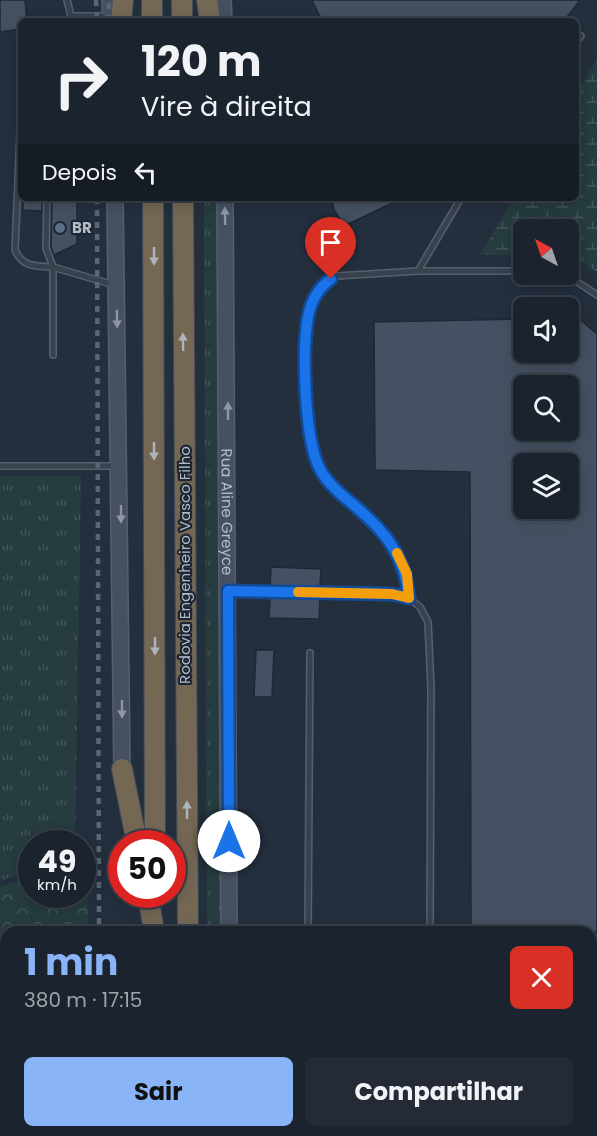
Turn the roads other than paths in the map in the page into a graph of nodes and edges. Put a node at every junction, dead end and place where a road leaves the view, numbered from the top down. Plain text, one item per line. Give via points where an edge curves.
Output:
1 (67, 0) edge
2 (110, 0) edge
3 (123, 0) edge
4 (152, 0) edge
5 (183, 0) edge
6 (207, 0) edge
7 (224, 0) edge
8 (100, 18) edge
9 (114, 18) edge
10 (114, 18) edge
11 (152, 18) edge
12 (183, 18) edge
13 (210, 18) edge
14 (224, 18) edge
15 (581, 36) dead end
16 (579, 38) edge
17 (18, 180) edge
18 (47, 201) edge
19 (115, 201) edge
20 (153, 201) edge
21 (183, 201) edge
22 (225, 201) edge
23 (459, 201) edge
24 (53, 267) junction
25 (418, 271) junction
26 (513, 271) edge
27 (579, 283) edge
28 (116, 285) junction
29 (597, 294) edge
30 (53, 355) dead end
31 (0, 466) edge
32 (120, 466) junction
33 (228, 591) junction
34 (409, 598) junction
35 (310, 653) dead end
36 (122, 769) joint
37 (134, 830) edge
38 (155, 830) edge
39 (151, 908) edge
40 (155, 908) edge
41 (154, 926) edge
42 (155, 926) edge
43 (188, 926) edge
44 (229, 926) edge
45 (308, 926) edge
46 (430, 926) edge

1 - 8 lane via 72,16
2 - 9 main road
3 - 10 highway
4 - 11 highway
5 - 12 highway
6 - 13 highway
7 - 14 main road
15 - 16 lane
17 - 24 lane via 15,250 19,260 28,265
18 - 24 lane via 46,248
19 - 28 main road
20 -> 38 highway, Rodovia Engenheiro Vasco Filho
43 -> 21 highway, Rodovia Engenheiro Vasco Filho
33 -> 22 main road, Rua Aline Greyce
23 - 25 lane
24 - 28 lane
24 - 30 lane
25 - 26 lane
25 - 34 lane via 337,276 325,283 315,295 308,316 306,365 309,435 314,457 328,481 377,527 396,551 407,574
27 - 29 lane
28 -> 32 main road
31 - 32 lane
32 -> 36 main road
33 - 34 lane via 392,594
33 - 44 main road, Rua Aline Greyce
34 - 46 lane via 420,607 428,622 432,687
35 - 45 lane
36 - 37 highway
39 - 41 highway
40 - 42 highway

